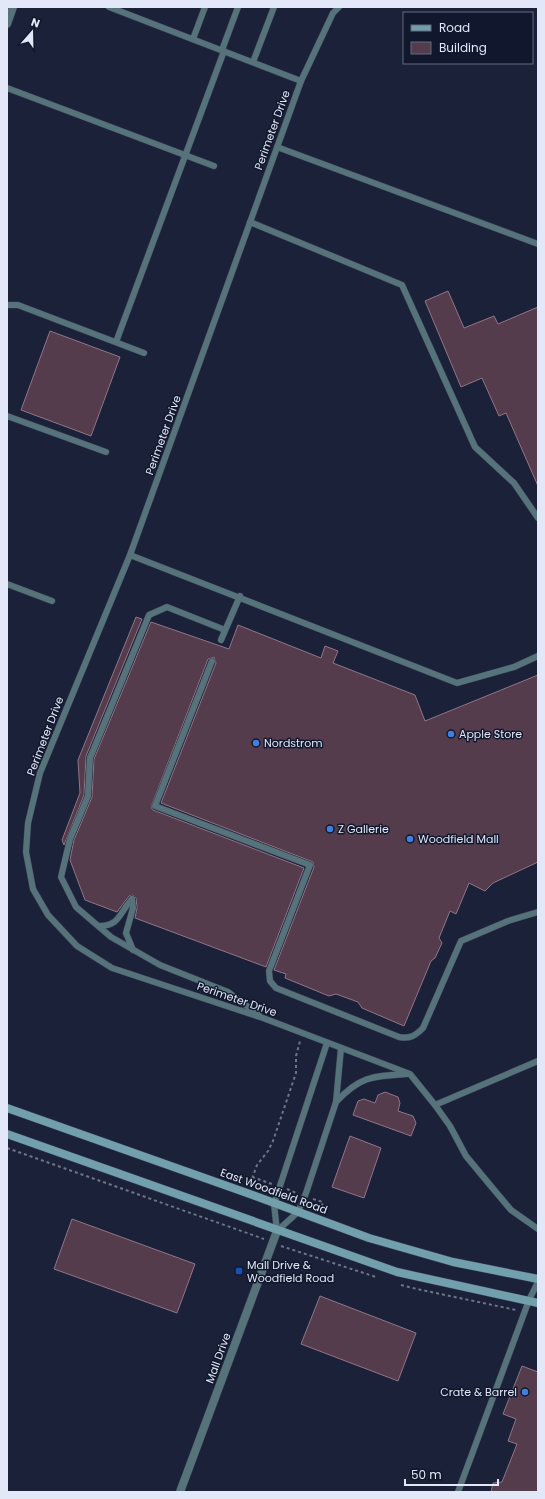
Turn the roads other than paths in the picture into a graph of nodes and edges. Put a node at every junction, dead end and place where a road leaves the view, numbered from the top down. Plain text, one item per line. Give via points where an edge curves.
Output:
1 (13, 7) edge
2 (108, 7) edge
3 (205, 7) edge
4 (238, 7) edge
5 (274, 7) edge
6 (339, 7) edge
7 (7, 24) edge
8 (193, 39) junction
9 (223, 51) junction
10 (254, 62) junction
11 (301, 80) junction
12 (7, 88) edge
13 (277, 147) junction
14 (185, 155) junction
15 (214, 166) dead end
16 (250, 222) junction
17 (538, 244) edge
18 (7, 305) edge
19 (116, 342) junction
20 (144, 353) dead end
21 (7, 416) edge
22 (106, 452) dead end
23 (538, 518) edge
24 (130, 555) junction
25 (7, 584) edge
26 (240, 596) junction
27 (52, 601) dead end
28 (225, 630) junction
29 (221, 640) dead end
30 (538, 656) edge
31 (212, 661) dead end
32 (538, 912) edge
33 (99, 926) junction
34 (133, 950) junction
35 (263, 1018) junction
36 (327, 1043) junction
37 (341, 1048) junction
38 (538, 1061) edge
39 (410, 1074) junction
40 (336, 1102) junction
41 (435, 1105) junction
42 (7, 1108) edge
43 (7, 1134) edge
44 (274, 1204) junction
45 (298, 1212) junction
46 (538, 1229) edge
47 (277, 1231) junction
48 (538, 1281) edge
49 (529, 1300) junction
50 (538, 1303) edge
51 (180, 1492) edge
52 (458, 1492) edge

1 - 7 street
2 - 8 lane
3 - 8 lane
4 - 9 lane
5 - 10 lane
6 - 11 lane, Perimeter Drive
8 - 9 lane
9 - 10 lane
9 - 14 lane
10 - 11 lane
11 - 13 lane, Perimeter Drive
12 - 14 lane
13 - 16 lane, Perimeter Drive
13 - 17 lane
14 - 15 lane
14 - 19 lane
16 - 23 lane via 402,285 475,447 514,483
16 - 24 lane, Perimeter Drive
18 - 19 lane via 18,305
19 - 20 lane
21 - 22 lane
24 - 26 lane
24 - 35 lane, Perimeter Drive via 40,773 28,823 26,852 33,889 48,915 77,946 112,968
25 - 27 lane
26 - 28 lane
26 - 30 lane via 457,683 514,667
28 - 29 lane
28 - 33 lane via 167,607 149,614 90,758 88,796 70,839 61,877 76,907
31 - 32 lane via 155,806 310,865 269,971 270,981 276,988 399,1037 408,1038 423,1028 461,941
33 - 34 lane via 111,937
33 - 34 lane via 107,926 117,921 132,899 133,908 126,933
34 - 35 lane via 160,965 228,992
35 - 36 lane, Perimeter Drive
36 - 37 lane, Perimeter Drive
36 - 44 lane, Mall Drive
37 - 39 lane, Perimeter Drive
37 - 40 lane, Mall Drive
38 - 41 lane
39 - 40 lane via 380,1076 360,1081
39 - 41 lane
40 - 45 lane, Mall Drive
41 - 46 lane via 466,1156 490,1185 511,1210
42 - 44 street, East Woodfield Road via 247,1192
43 - 47 street
44 - 45 street, East Woodfield Road
44 - 47 lane, Mall Drive
45 - 47 lane, Mall Drive
45 - 48 street, East Woodfield Road via 414,1252
47 - 49 street via 397,1272
47 - 51 street, Mall Drive
48 - 49 lane
49 - 50 street
49 - 52 lane

